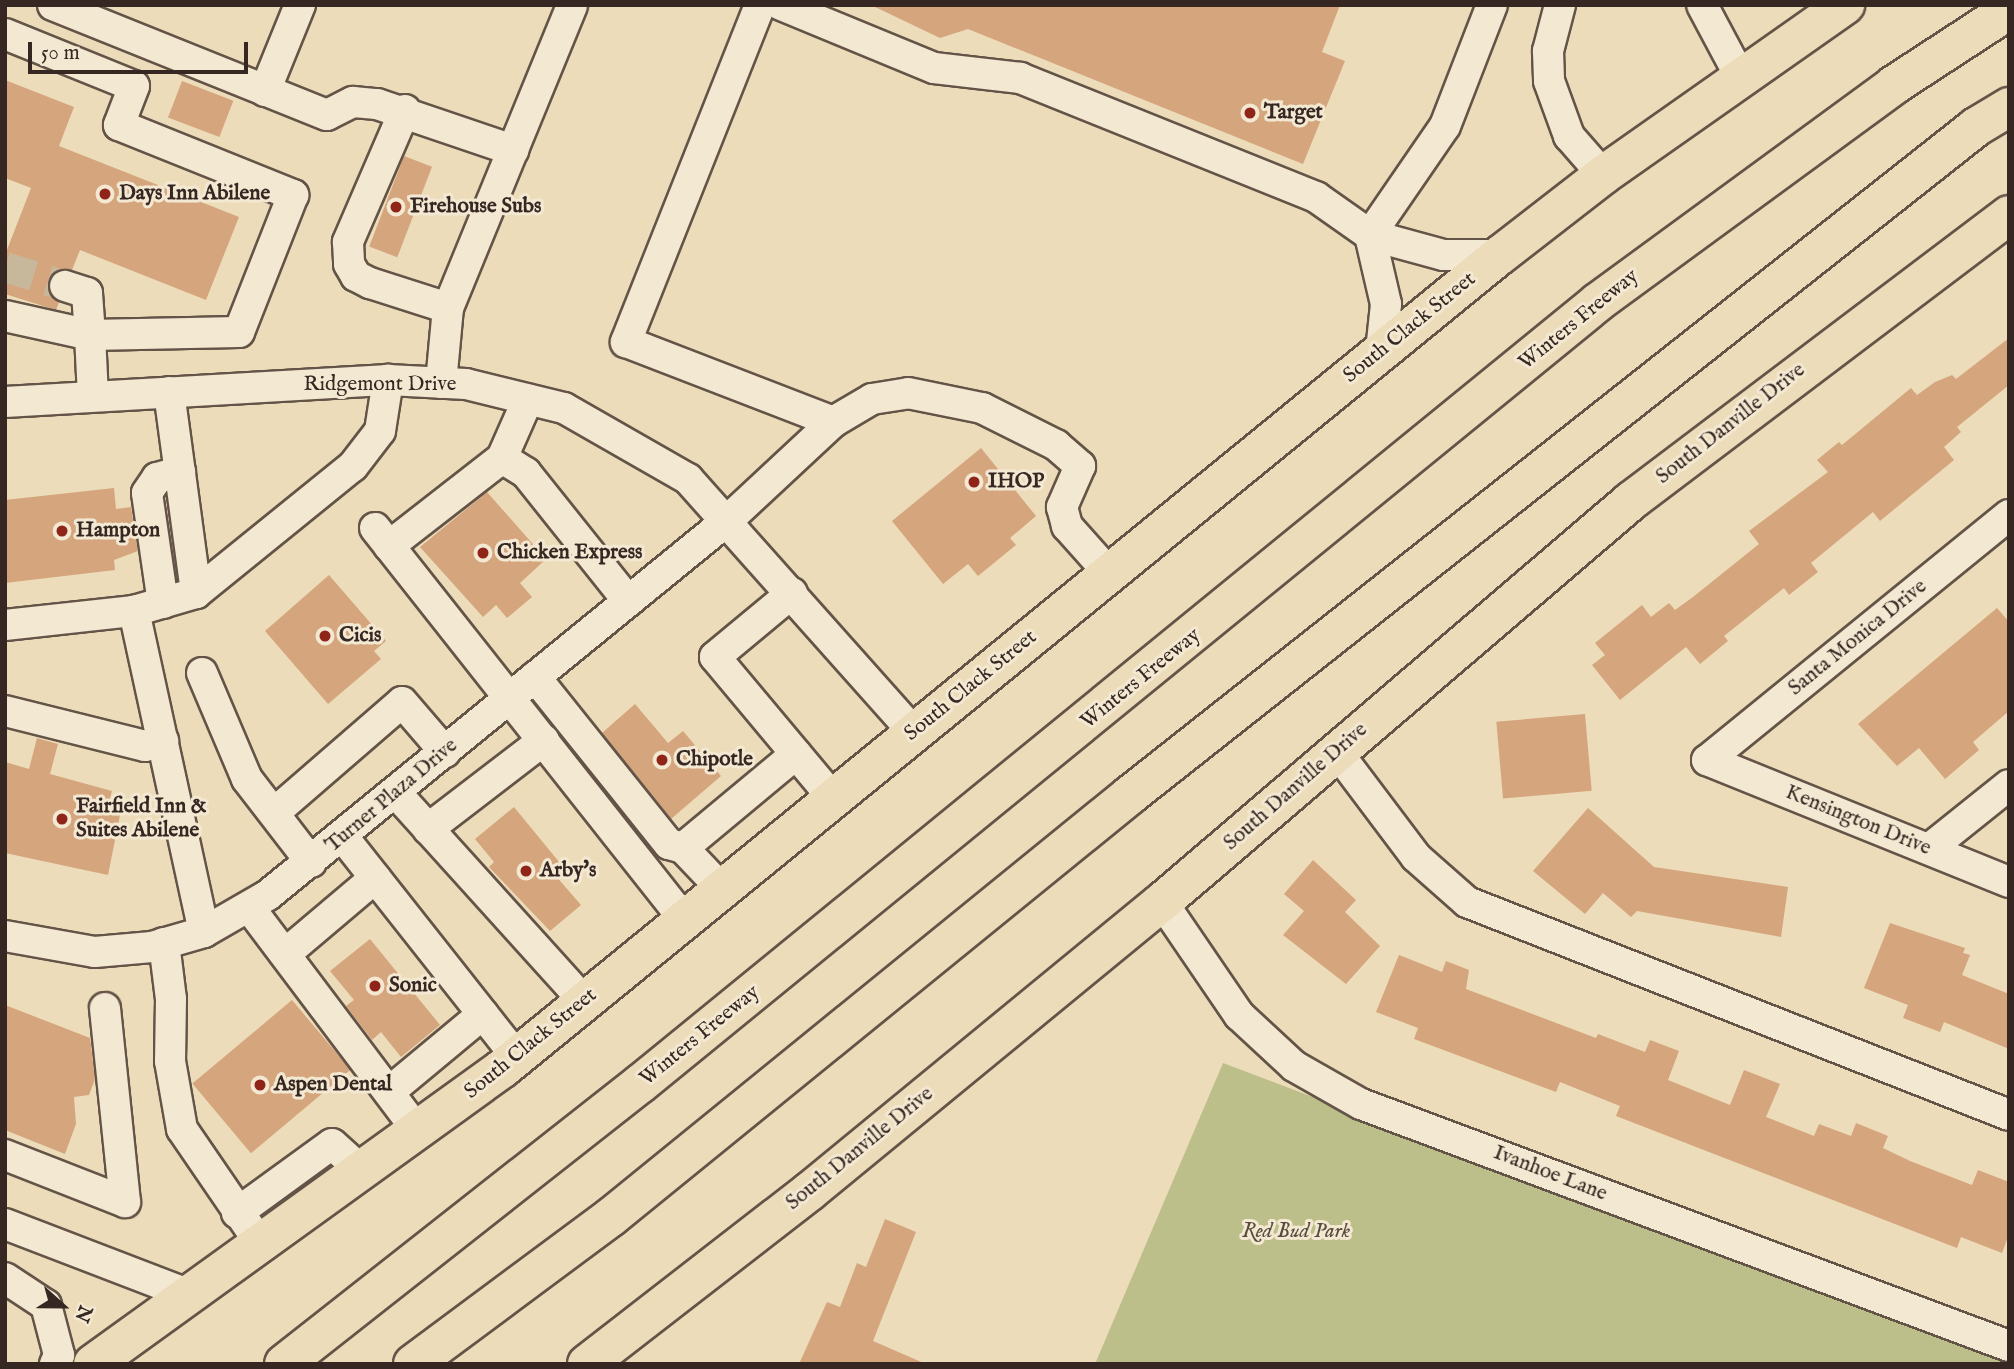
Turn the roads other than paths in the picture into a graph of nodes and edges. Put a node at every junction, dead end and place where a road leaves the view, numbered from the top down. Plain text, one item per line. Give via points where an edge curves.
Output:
1 (53, 5) edge
2 (300, 5) edge
3 (572, 5) edge
4 (760, 5) edge
5 (781, 5) edge
6 (1492, 5) edge
7 (1560, 5) edge
8 (1702, 5) edge
9 (1845, 5) edge
10 (2009, 10) edge
11 (5, 34) edge
12 (1741, 78) junction
13 (265, 91) junction
14 (2009, 107) edge
15 (405, 110) junction
16 (513, 150) junction
17 (1603, 175) junction
18 (2009, 215) edge
19 (1370, 235) junction
20 (1500, 255) junction
21 (65, 286) tunnel mouth
22 (449, 308) junction
23 (5, 316) edge
24 (90, 335) junction
25 (1381, 351) junction
26 (387, 380) junction
27 (441, 383) junction
28 (169, 392) junction
29 (93, 396) junction
30 (528, 399) junction
31 (5, 402) edge
32 (833, 422) junction
33 (502, 458) junction
34 (180, 472) junction
35 (2009, 515) edge
36 (729, 519) junction
37 (1110, 573) junction
38 (196, 593) junction
39 (792, 593) junction
40 (628, 601) junction
41 (163, 603) junction
42 (134, 611) junction
43 (5, 625) edge
44 (202, 673) dead end
45 (536, 677) junction
46 (510, 698) junction
47 (5, 711) edge
48 (914, 733) junction
49 (544, 740) junction
50 (163, 741) junction
51 (444, 752) junction
52 (1337, 752) junction
53 (796, 754) junction
54 (1707, 760) joint
55 (2009, 785) edge
56 (396, 793) junction
57 (832, 798) junction
58 (274, 813) junction
59 (428, 829) junction
60 (343, 837) junction
61 (683, 848) junction
62 (1929, 849) junction
63 (311, 862) junction
64 (375, 878) junction
65 (2009, 881) edge
66 (722, 888) junction
67 (1162, 902) junction
68 (249, 907) junction
69 (684, 919) junction
70 (204, 932) junction
71 (5, 936) edge
72 (164, 943) junction
73 (285, 954) junction
74 (584, 1001) junction
75 (105, 1008) dead end
76 (483, 1014) junction
77 (517, 1057) junction
78 (389, 1092) junction
79 (2009, 1115) edge
80 (418, 1131) junction
81 (5, 1155) edge
82 (363, 1172) junction
83 (237, 1213) junction
84 (5, 1224) edge
85 (262, 1246) junction
86 (5, 1278) edge
87 (193, 1296) junction
88 (2009, 1346) edge
89 (55, 1364) edge
90 (93, 1364) edge
91 (284, 1364) edge
92 (413, 1364) edge
93 (587, 1364) edge

1 - 13 street
2 - 13 street
3 - 16 street
4 - 32 street via 626,342
5 - 19 street via 934,68 1020,78 1316,197
6 - 19 street via 1444,126
7 - 17 street via 1548,51 1549,81 1569,136
8 - 12 street
9 - 12 main road, South Clack Street
10 - 91 main road, Winters Freeway via 1894,85 1598,302 725,1016
11 - 24 street via 134,86 119,125 293,195 239,332
12 - 17 main road, South Clack Street
13 - 15 street via 327,115 353,102
14 - 92 main road via 1976,127 1141,787 611,1217
15 - 16 street
15 - 22 street via 348,242 349,264 370,283
16 - 22 street
17 - 20 main road, South Clack Street
18 - 52 main road, South Danville Drive via 1631,501
19 - 20 street via 1443,256
19 - 25 street via 1386,304
20 - 25 main road, South Clack Street
21 - 24 street via 87,293
22 - 27 street
23 - 24 street
24 - 29 street
25 - 37 main road, South Clack Street
26 - 27 street, Ridgemont Drive
26 - 28 street, Ridgemont Drive
26 - 38 street via 372,448
27 - 30 street, Ridgemont Drive
28 - 29 street, Ridgemont Drive
28 - 34 street
29 - 31 street, Ridgemont Drive
30 - 33 street
30 - 36 street, Ridgemont Drive via 564,408 642,450 688,479
32 - 36 street, Turner Plaza Drive
32 - 37 street, Turner Plaza Drive via 873,399 908,393 1017,421 1080,466 1064,498 1067,526
33 - 40 street via 526,473
33 - 46 street via 382,537
34 - 38 street
34 - 41 street via 157,478 148,492
35 - 54 street, Santa Monica Drive
36 - 39 street, Ridgemont Drive
36 - 40 street, Turner Plaza Drive
37 - 48 main road, South Clack Street
38 - 41 street
39 - 48 street, Ridgemont Drive
39 - 53 street via 715,657
40 - 45 street, Turner Plaza Drive
41 - 42 street
42 - 43 street
42 - 50 street
44 - 58 street via 247,779
45 - 46 street, Turner Plaza Drive
45 - 61 street via 669,844
46 - 49 street
46 - 51 street, Turner Plaza Drive
47 - 50 street via 145,746
48 - 57 main road, South Clack Street
49 - 59 street
49 - 69 street
50 - 70 street
51 - 56 street, Turner Plaza Drive
51 - 58 street via 402,702
52 - 67 main road, South Danville Drive
52 - 79 street via 1416,857 1467,902
53 - 57 street
53 - 61 street
54 - 62 street, Kensington Drive
55 - 62 street
56 - 59 street
56 - 60 street, Turner Plaza Drive
57 - 66 main road, South Clack Street
58 - 63 street
59 - 74 street
60 - 63 street, Turner Plaza Drive
60 - 64 street
61 - 66 street
62 - 65 street, Kensington Drive
63 - 68 street, Turner Plaza Drive
64 - 73 street
64 - 76 street
66 - 69 main road, South Clack Street
67 - 88 street, Ivanhoe Lane via 1239,1015 1294,1066 1361,1104
67 - 93 main road, South Danville Drive via 810,1191
68 - 70 street, Turner Plaza Drive
68 - 73 street
69 - 74 main road, South Clack Street
70 - 72 street, Turner Plaza Drive
71 - 72 street, Turner Plaza Drive via 95,952
72 - 83 street via 172,999 170,1061 182,1129
73 - 78 street
74 - 77 main road, South Clack Street
75 - 81 street via 125,1202
76 - 77 street
76 - 78 street
77 - 80 main road, South Clack Street
78 - 80 street
80 - 82 main road, South Clack Street
82 - 83 street via 332,1144
82 - 85 main road, South Clack Street
83 - 85 street
84 - 87 street
85 - 87 main road, South Clack Street
86 - 89 street via 46,1306 59,1355
87 - 90 main road, South Clack Street

